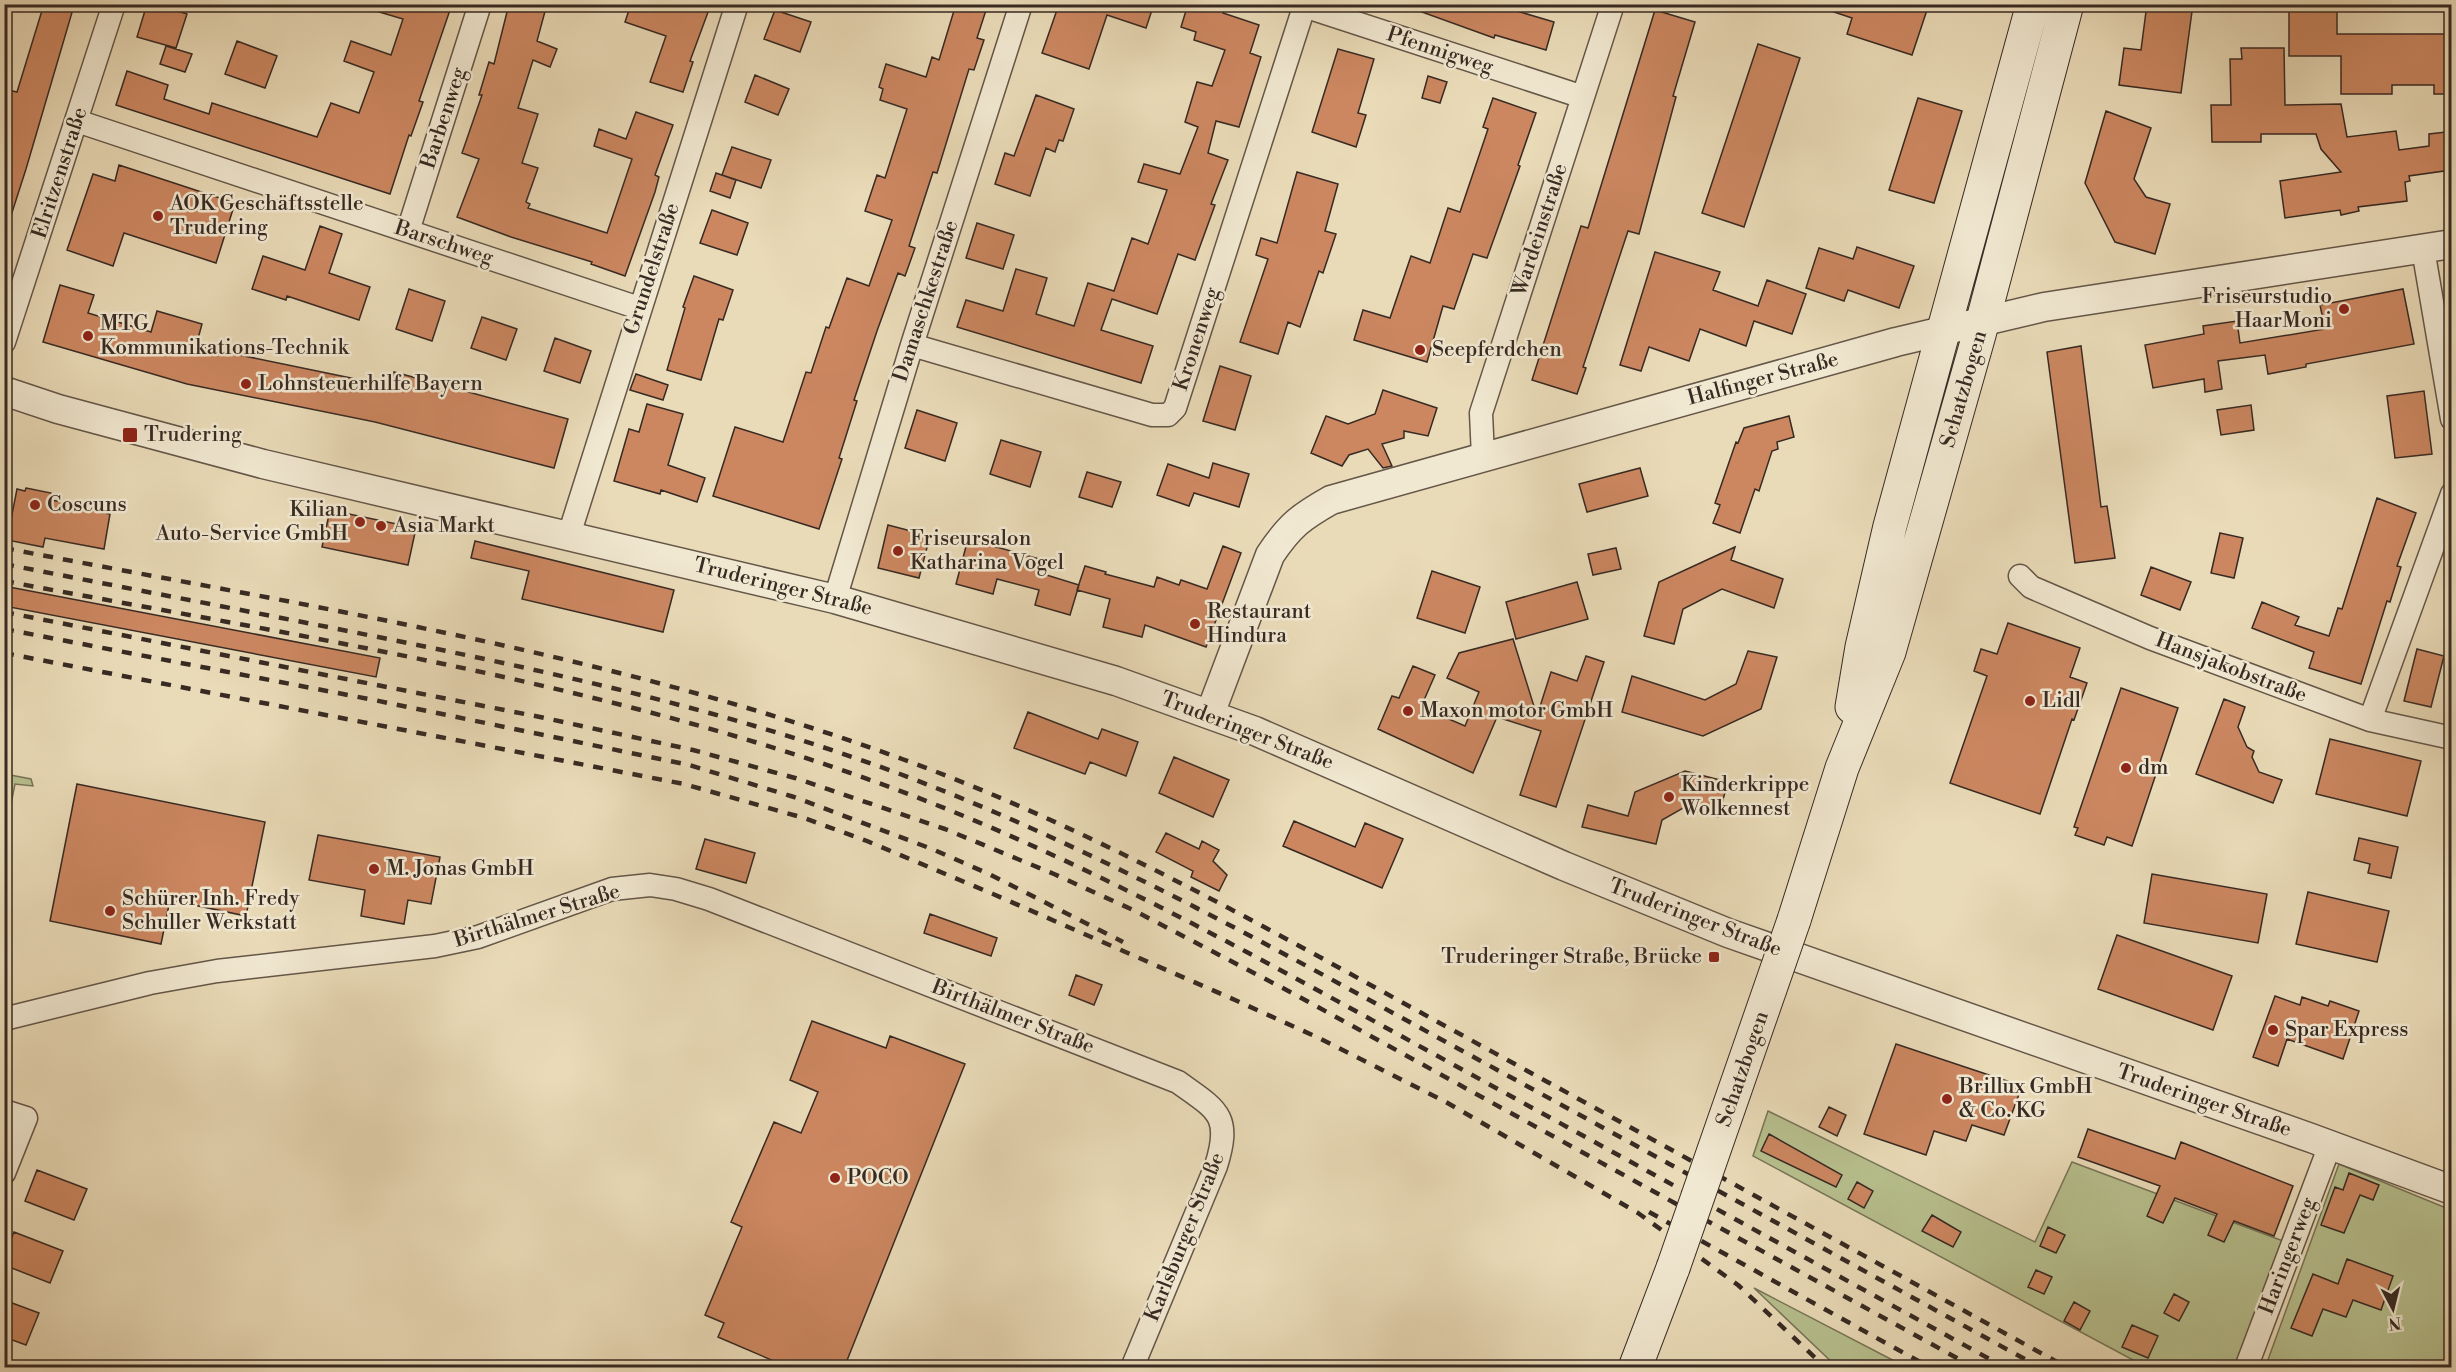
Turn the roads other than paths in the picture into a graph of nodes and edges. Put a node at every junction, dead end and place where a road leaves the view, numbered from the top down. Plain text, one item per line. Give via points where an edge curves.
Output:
1 (114, 4) edge
2 (480, 4) edge
3 (737, 4) edge
4 (1021, 4) edge
5 (1613, 4) edge
6 (2033, 4) edge
7 (2067, 4) edge
8 (1301, 6) edge
9 (1582, 97) junction
10 (77, 121) junction
11 (408, 231) junction
12 (2451, 244) edge
13 (2423, 249) junction
14 (639, 308) junction
15 (1983, 322) junction
16 (1943, 332) junction
17 (4, 342) edge
18 (912, 345) junction
19 (4, 391) edge
20 (2451, 419) edge
21 (1483, 457) junction
22 (2451, 494) edge
23 (569, 535) junction
24 (2020, 576) dead end
25 (835, 599) junction
26 (1210, 714) junction
27 (2370, 720) junction
28 (2451, 738) edge
29 (1842, 768) junction
30 (4, 1019) edge
31 (1212, 1106) joint
32 (15, 1115) edge
33 (2330, 1145) junction
34 (4, 1173) edge
35 (2451, 1190) edge
36 (1132, 1368) edge
37 (1635, 1368) edge
38 (2246, 1368) edge

1 - 10 street, Elritzenstraße
2 - 11 street, Barbenweg
3 - 14 street, Grundelstraße
4 - 18 street, Damaschkestraße
5 - 9 street, Wardeinstraße
6 - 16 main road, Schatzbogen
7 - 15 main road, Schatzbogen
8 - 9 street, Pfennigweg
8 - 18 street, Kronenweg via 1174,408 1168,416
9 - 21 street, Wardeinstraße via 1481,413
10 - 11 street, Barschweg
10 - 17 street, Elritzenstraße
11 - 14 street, Barschweg
12 - 13 street, Halfinger Straße
13 - 15 street, Halfinger Straße via 2075,302
13 - 20 street
14 - 23 street, Grundelstraße
15 - 16 street, Halfinger Straße
15 - 29 main road, Schatzbogen via 1889,652
16 - 21 street, Halfinger Straße
16 - 29 main road, Schatzbogen via 1869,614
18 - 25 street, Damaschkestraße
19 - 23 street, Truderinger Straße via 263,464
21 - 26 street, Halfinger Straße via 1331,500 1301,518 1270,555
22 - 27 street
23 - 25 street, Truderinger Straße
24 - 27 street, Hansjakobstraße via 2031,586 2150,638
25 - 26 street, Truderinger Straße via 1040,657
26 - 33 street, Truderinger Straße via 1708,925
27 - 28 street, Hansjakobstraße
29 - 37 main road, Schatzbogen, bridge via 1794,920
30 - 31 street, Birthälmer Straße via 183,977 435,946 478,937 612,890 650,885 709,899 1001,1011 1178,1082
31 - 36 street, Karlsburger Straße via 1223,1125 1223,1143 1216,1166
32 - 34 street
33 - 35 street, Truderinger Straße
33 - 38 street, Haringerweg

